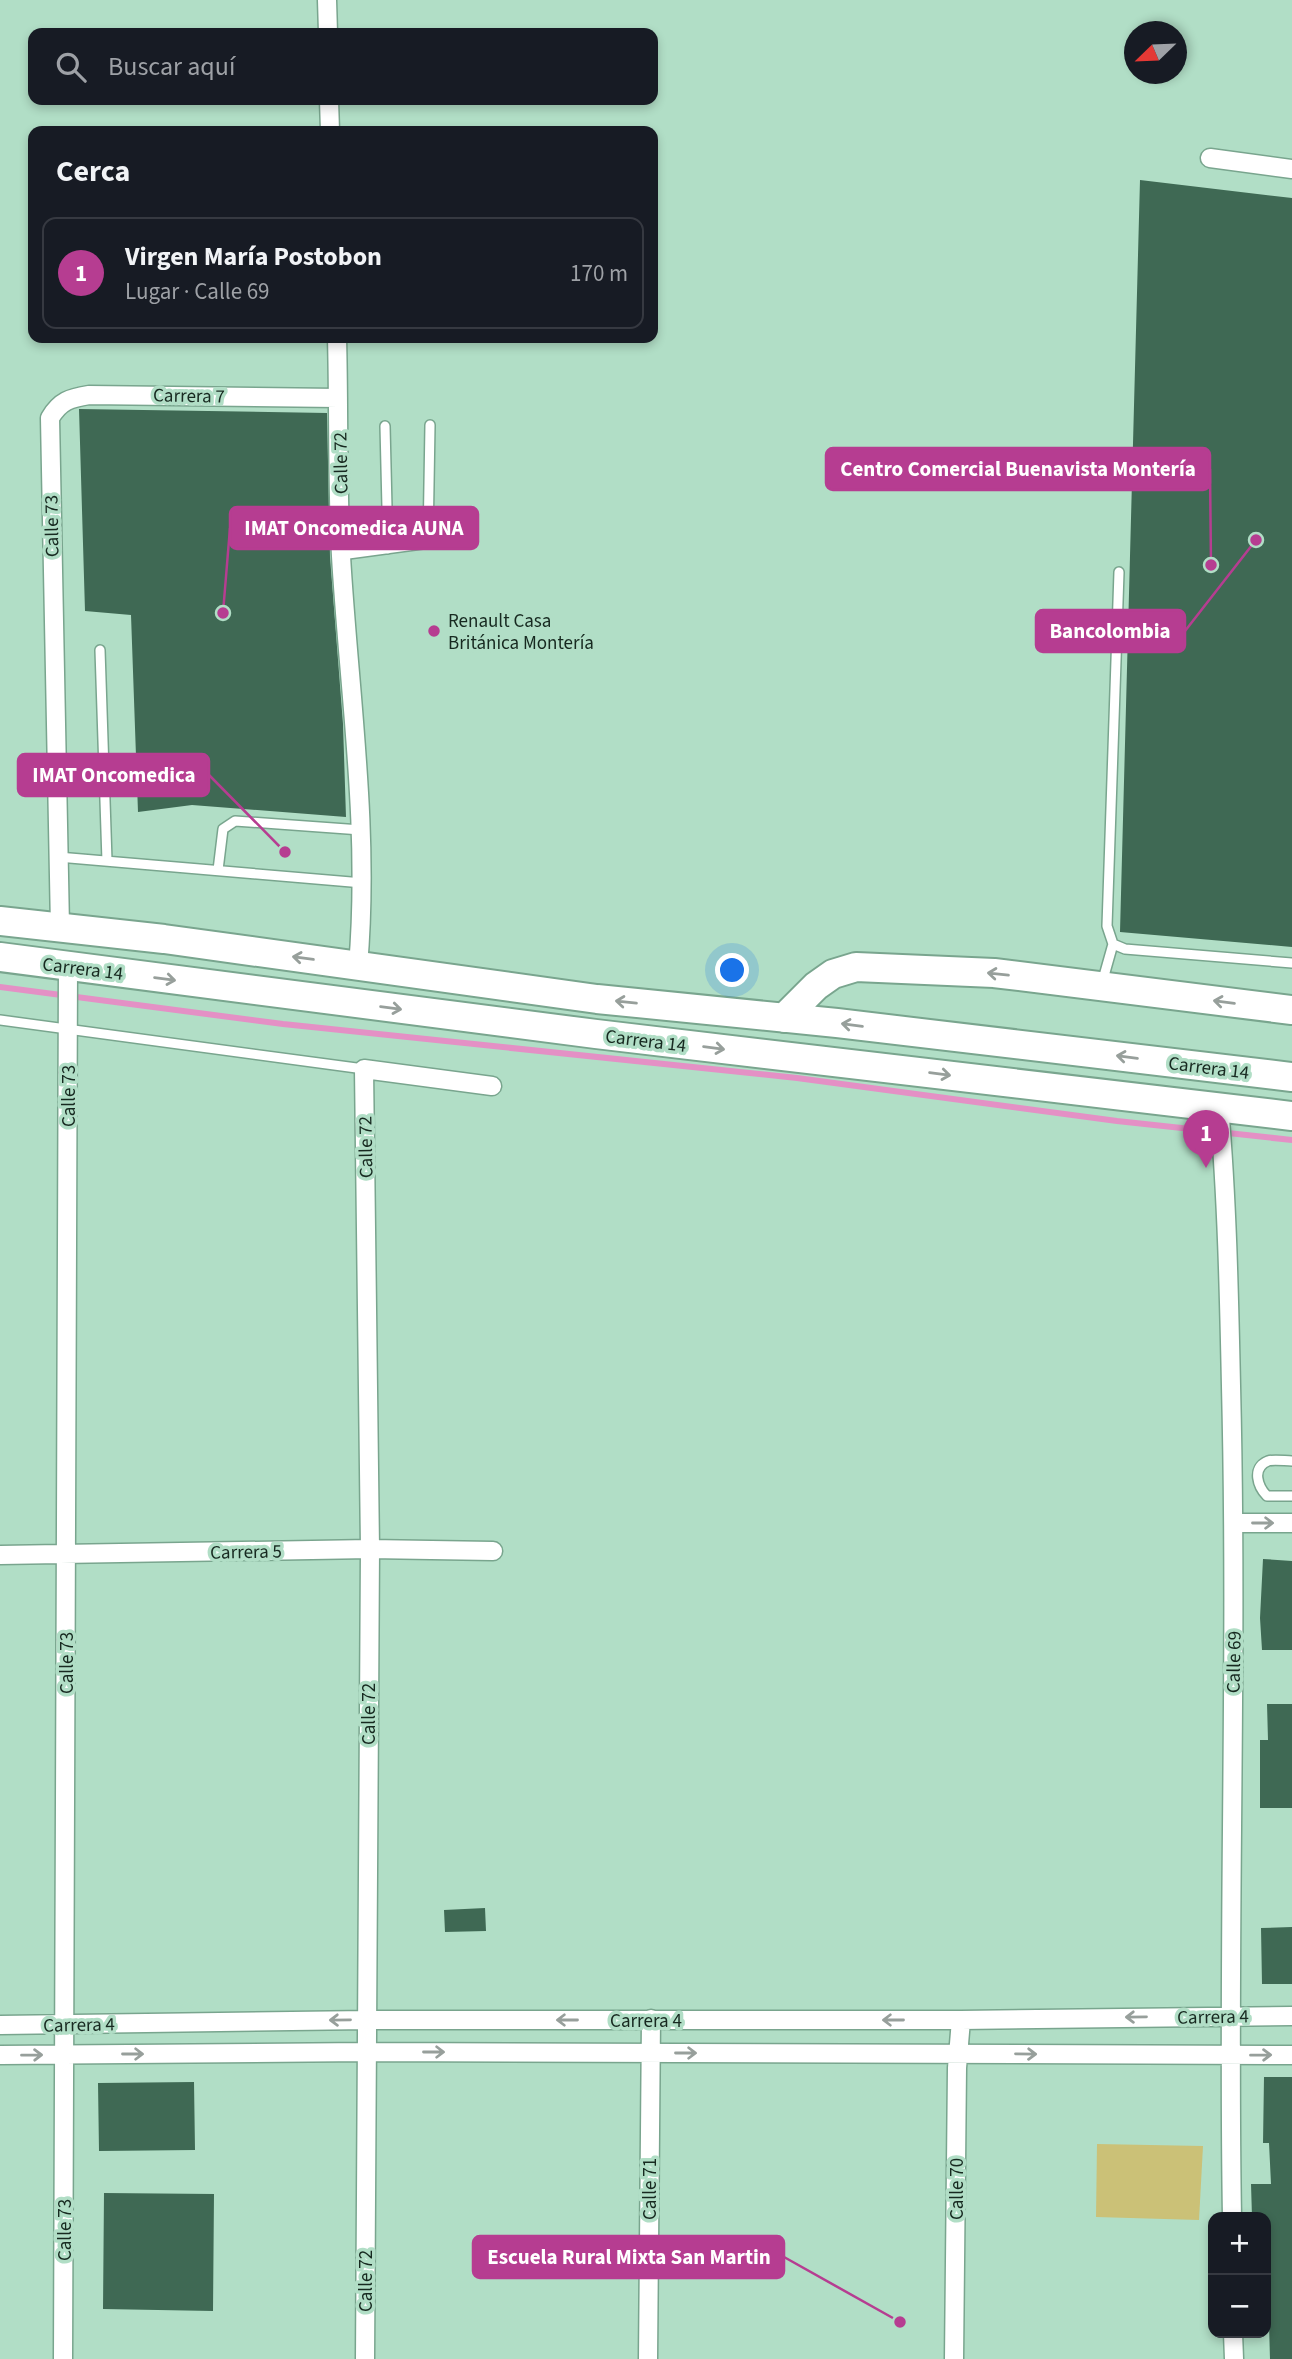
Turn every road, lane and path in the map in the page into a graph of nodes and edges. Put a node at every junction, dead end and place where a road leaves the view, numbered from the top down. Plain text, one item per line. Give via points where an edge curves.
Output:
1 (327, 0) edge
2 (327, 28) edge
3 (330, 105) edge
4 (330, 126) edge
5 (1210, 158) dead end
6 (1292, 169) edge
7 (337, 343) edge
8 (338, 398) junction
9 (50, 418) joint
10 (430, 425) dead end
11 (385, 426) dead end
12 (452, 540) dead end
13 (428, 543) junction
14 (388, 549) junction
15 (341, 555) junction
16 (1119, 572) dead end
17 (100, 650) dead end
18 (363, 830) junction
19 (58, 857) junction
20 (107, 861) junction
21 (218, 870) junction
22 (363, 883) junction
23 (0, 920) edge
24 (60, 927) junction
25 (1113, 944) junction
26 (0, 957) edge
27 (1292, 963) edge
28 (358, 966) junction
29 (68, 974) junction
30 (1101, 987) junction
31 (1292, 1010) edge
32 (784, 1018) junction
33 (0, 1020) edge
34 (68, 1022) junction
35 (364, 1069) junction
36 (1292, 1077) edge
37 (492, 1086) dead end
38 (1292, 1116) edge
39 (1220, 1118) junction
40 (1292, 1461) edge
41 (1292, 1496) edge
42 (1234, 1523) junction
43 (1292, 1523) edge
44 (370, 1549) junction
45 (493, 1552) dead end
46 (66, 1554) junction
47 (0, 1555) edge
48 (1229, 2015) junction
49 (1292, 2016) edge
50 (650, 2019) junction
51 (367, 2020) junction
52 (494, 2020) junction
53 (961, 2020) junction
54 (211, 2022) junction
55 (0, 2025) edge
56 (64, 2025) junction
57 (367, 2052) junction
58 (206, 2053) junction
59 (498, 2053) junction
60 (650, 2053) junction
61 (957, 2053) junction
62 (0, 2055) edge
63 (64, 2055) junction
64 (1292, 2055) edge
65 (1229, 2056) junction
66 (1232, 2212) edge
67 (1233, 2338) edge
68 (63, 2359) edge
69 (365, 2359) edge
70 (648, 2359) edge
71 (954, 2359) edge
72 (1234, 2359) edge

1 - 2 street
3 - 4 street
5 - 6 street
7 - 8 street, Calle 72
8 - 9 street, Carrera 7 via 89,395 69,398
8 - 15 street, Calle 72
9 - 19 street, Calle 73
10 - 13 lane
11 - 14 lane
12 - 13 lane
13 - 14 lane
14 - 15 lane
15 - 18 street, Calle 72
16 - 25 lane via 1107,926
17 - 20 lane
18 - 21 lane via 235,821 223,830
18 - 22 street, Calle 72
19 - 20 lane
19 - 24 street, Calle 73
20 - 21 lane
21 - 22 lane
22 - 28 street, Calle 72
23 - 24 main road, Carrera 14
28 -> 24 main road, Carrera 14
25 - 27 lane via 1125,949
25 - 30 lane
26 - 29 main road, Carrera 14
32 -> 28 main road, Carrera 14 via 597,999
29 - 34 street, Calle 73
29 -> 39 main road, Carrera 14 via 596,1034
31 -> 30 main road
30 -> 32 main road via 994,973 856,967 833,974 816,986
36 -> 32 main road, Carrera 14
33 - 34 lane
34 - 35 lane
34 - 46 street, Calle 73
35 - 37 street
35 - 44 street, Calle 72
38 - 39 main road, Carrera 14
39 - 42 street, Calle 69 via 1227,1199
40 - 41 lane via 1268,1461 1257,1477 1267,1496
42 -> 43 street
42 - 48 street, Calle 69
44 - 45 street, Carrera 5
44 - 46 street, Carrera 5
44 - 51 street, Calle 72
46 - 47 street, Carrera 5
46 - 56 street, Calle 73
48 - 49 street, Carrera 4
48 -> 53 street, Carrera 4
48 - 65 street, Calle 69
50 -> 52 street, Carrera 4
53 -> 50 street, Carrera 4
50 - 60 street, Calle 71
51 - 52 street, Carrera 4
51 -> 54 street, Carrera 4
51 - 57 street, Calle 72
52 - 59 street
53 - 61 street, Calle 70
54 - 56 street, Carrera 4
54 - 58 street
55 - 56 street, Carrera 4
56 - 63 street, Calle 73
57 - 58 street, Carrera 4
57 -> 59 street, Carrera 4
57 - 69 street, Calle 72
63 -> 58 street, Carrera 4
59 - 60 street, Carrera 4
60 -> 61 street, Carrera 4
60 - 70 street, Calle 71
61 -> 65 street, Carrera 4
61 - 71 street, Calle 70
62 -> 63 street, Carrera 4
63 - 68 street, Calle 73
65 -> 64 street, Carrera 4
65 - 66 street, Calle 69
67 - 72 street

